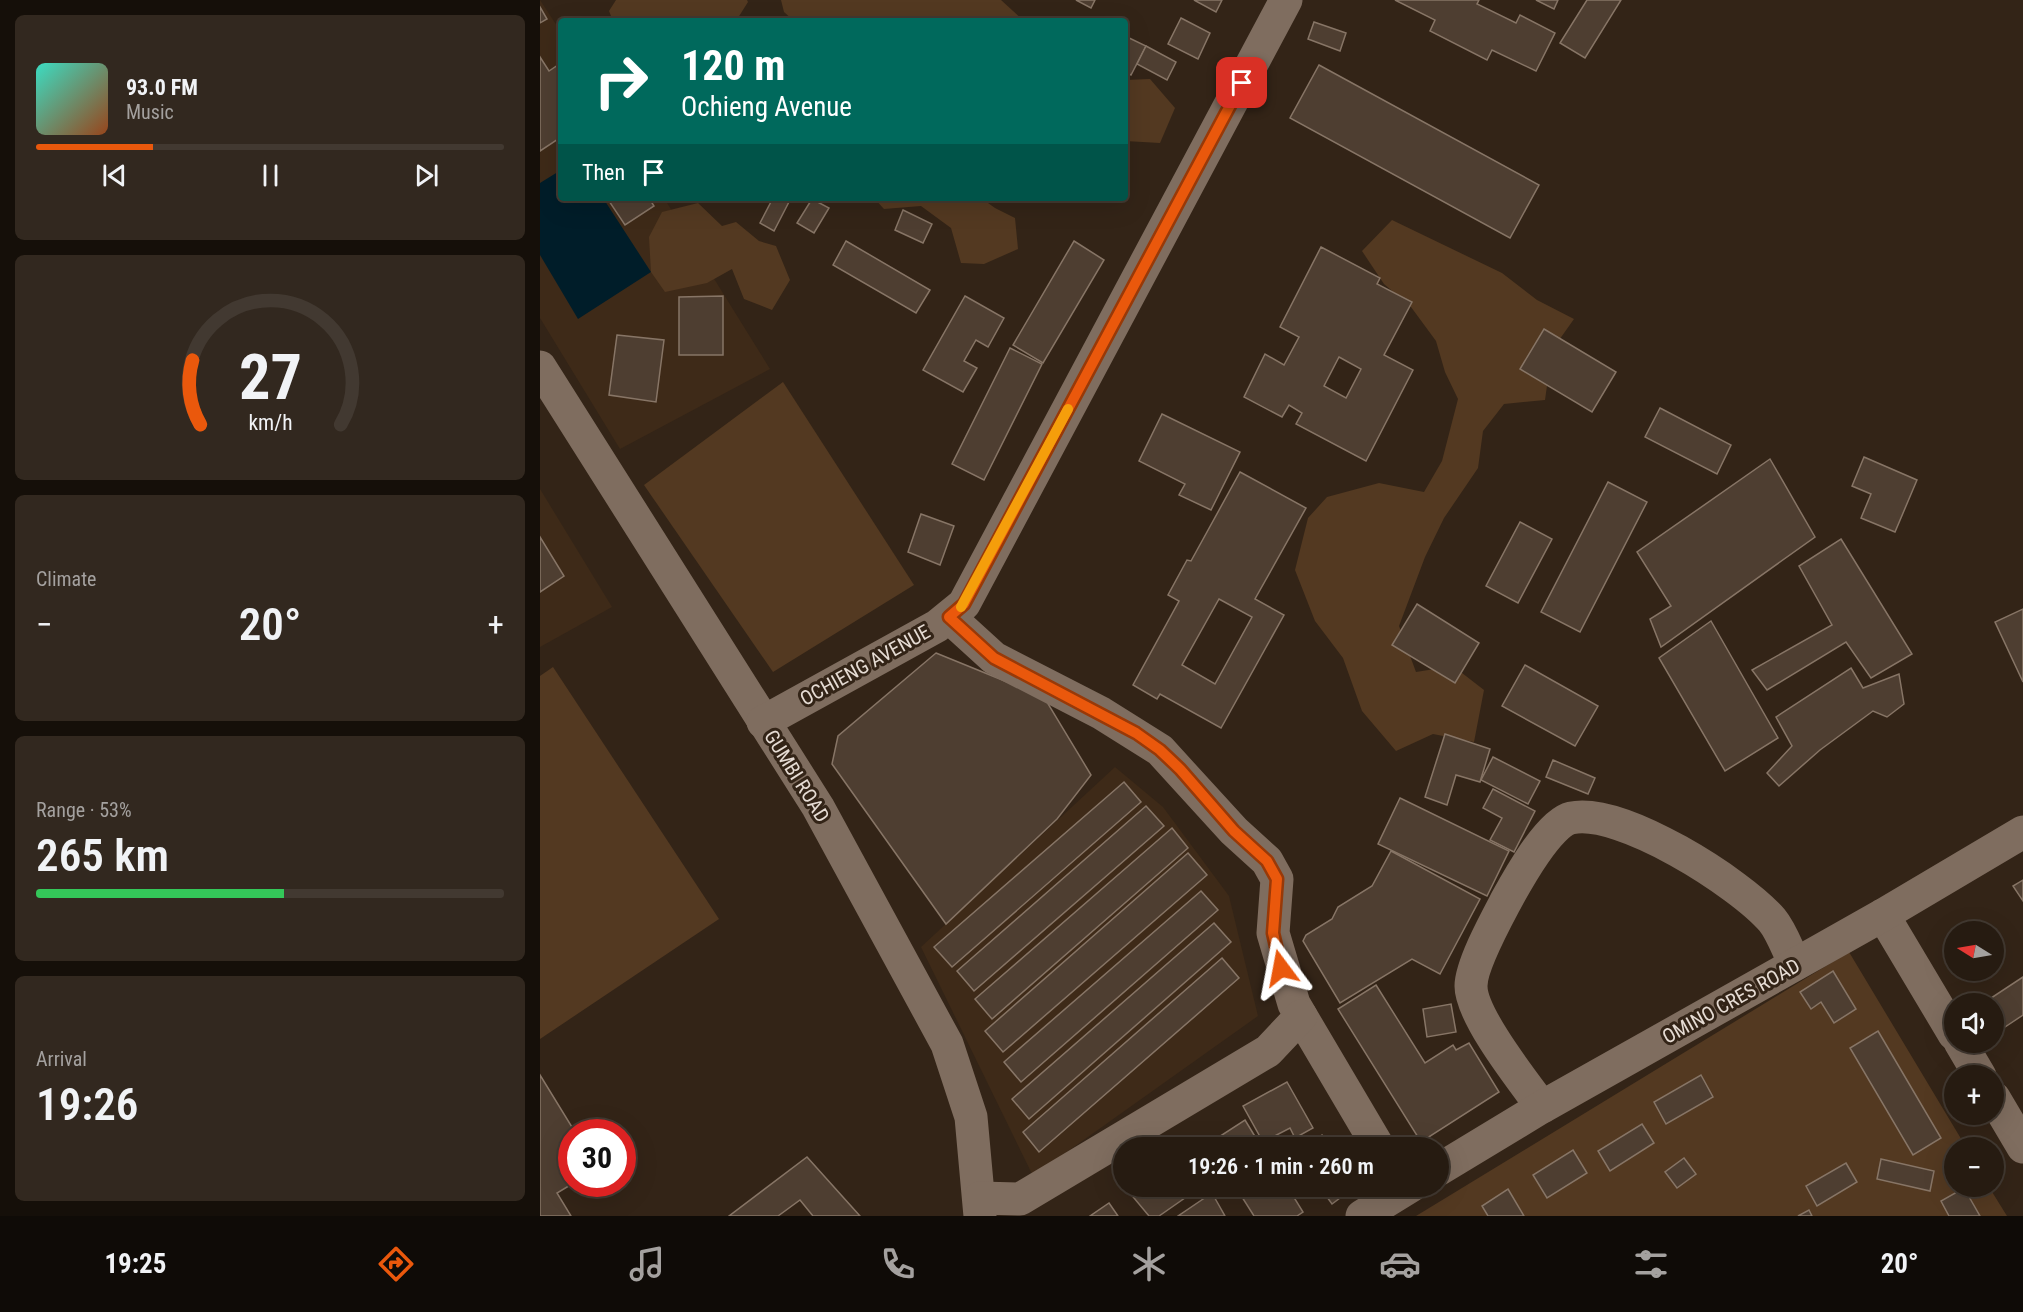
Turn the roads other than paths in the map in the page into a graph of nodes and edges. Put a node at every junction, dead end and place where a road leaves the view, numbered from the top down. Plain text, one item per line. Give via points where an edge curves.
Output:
1 (1286, 0) edge
2 (540, 367) edge
3 (949, 617) junction
4 (763, 722) junction
5 (2023, 831) edge
6 (1883, 915) junction
7 (1795, 964) junction
8 (1301, 1016) junction
9 (1944, 1017) edge
10 (1542, 1107) junction
11 (2004, 1115) edge
12 (1372, 1137) edge
13 (2023, 1148) edge
14 (1449, 1163) edge
15 (1392, 1197) edge
16 (980, 1207) edge
17 (1362, 1216) edge

1 - 3 street, OCHIENG AVENUE via 964,604
2 - 4 street, GUMBI ROAD
3 - 4 street, OCHIENG AVENUE
3 - 8 street via 994,658 1101,713 1160,750 1267,861 1277,879 1273,933 1281,968
4 - 16 street, GUMBI ROAD via 818,807 947,1044 971,1117
5 - 6 street, OMINO CRES ROAD
6 - 7 street, OMINO CRES ROAD
6 - 9 street
7 - 10 street, OMINO CRES ROAD
7 - 10 street via 1774,921 1747,896 1661,841 1609,819 1570,818 1551,832 1517,881 1492,927 1471,986 1476,1007 1487,1026
8 - 12 street
8 - 16 street via 1268,1051 1020,1199
10 - 14 street, OMINO CRES ROAD
11 - 13 street
15 - 17 street

